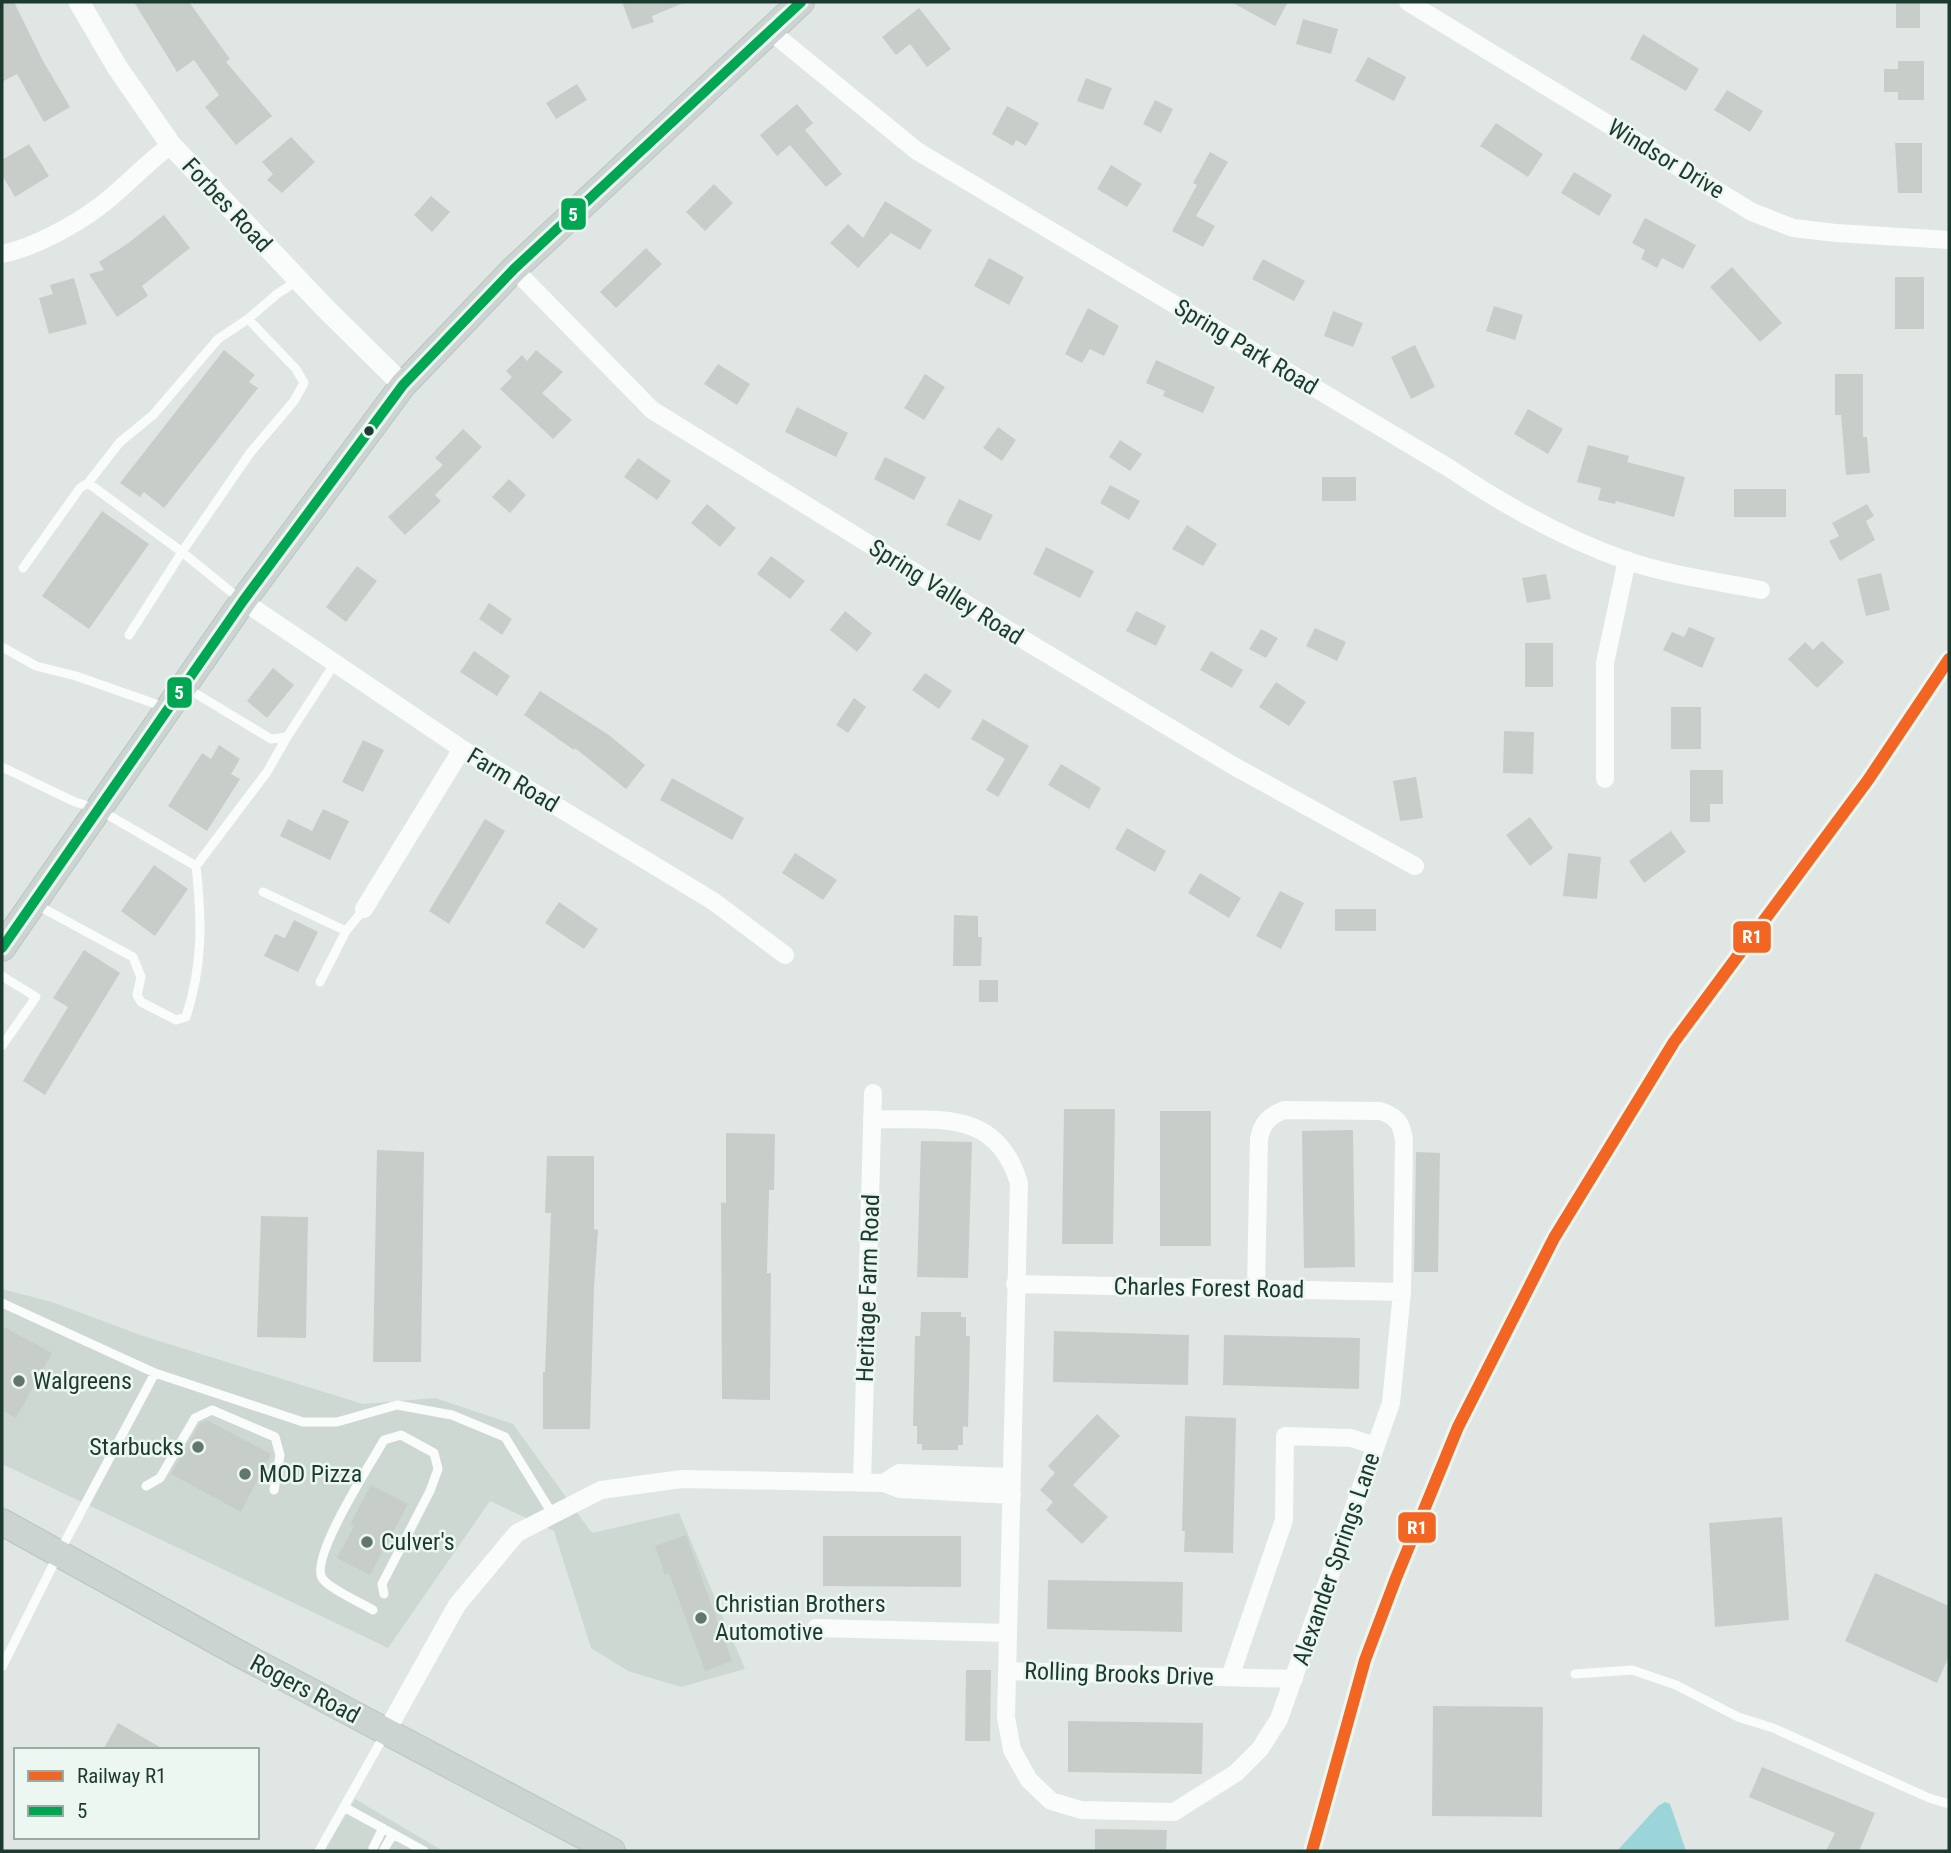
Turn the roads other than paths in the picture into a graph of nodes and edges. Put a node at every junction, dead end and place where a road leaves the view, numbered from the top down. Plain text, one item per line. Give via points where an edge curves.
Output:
1 (79, 2) edge
2 (801, 2) edge
3 (1408, 2) edge
4 (769, 30) junction
5 (171, 145) junction
6 (1949, 240) edge
7 (2, 254) edge
8 (514, 269) junction
9 (299, 280) junction
10 (248, 319) junction
11 (403, 385) junction
12 (88, 484) junction
13 (183, 552) junction
14 (1627, 561) junction
15 (23, 568) dead end
16 (1761, 590) dead end
17 (243, 601) junction
18 (129, 635) dead end
19 (2, 648) edge
20 (335, 663) junction
21 (184, 686) junction
22 (168, 708) junction
23 (287, 737) junction
24 (462, 749) junction
25 (2, 766) edge
26 (1605, 779) dead end
27 (98, 810) junction
28 (196, 866) junction
29 (1415, 866) dead end
30 (263, 892) dead end
31 (33, 903) junction
32 (364, 909) joint
33 (346, 931) junction
34 (2, 948) edge
35 (785, 955) dead end
36 (2, 976) edge
37 (320, 982) dead end
38 (2, 1046) edge
39 (873, 1093) dead end
40 (872, 1119) junction
41 (1015, 1284) junction
42 (1256, 1288) junction
43 (1402, 1292) junction
44 (2, 1303) edge
45 (155, 1373) junction
46 (1376, 1446) junction
47 (863, 1483) junction
48 (146, 1486) dead end
49 (1012, 1486) junction
50 (274, 1490) dead end
51 (553, 1515) junction
52 (2, 1522) edge
53 (59, 1553) junction
54 (384, 1594) dead end
55 (373, 1610) dead end
56 (816, 1628) dead end
57 (1008, 1633) junction
58 (2, 1667) edge
59 (1007, 1671) junction
60 (1575, 1674) dead end
61 (1230, 1677) junction
62 (1294, 1679) junction
63 (386, 1732) junction
64 (1949, 1804) edge
65 (344, 1807) junction
66 (383, 1828) junction
67 (393, 1834) junction
68 (378, 1849) edge
69 (319, 1851) edge
70 (425, 1851) edge
71 (612, 1851) edge

1 - 5 street, Forbes Road via 117,68
2 - 4 main road
3 - 6 street, Windsor Drive via 1752,212 1793,228
4 - 8 main road
4 - 14 street, Spring Park Road via 917,151 1524,515
5 - 7 street via 100,206 50,236
5 - 9 street, Forbes Road
8 - 11 main road
8 - 29 street, Spring Valley Road via 652,410 1232,765
9 - 10 lane
9 - 11 street, Forbes Road
10 - 12 lane via 218,339 153,415 120,442
10 - 13 lane via 304,383
11 - 17 main road
12 - 13 lane
12 - 15 lane via 80,488
13 - 17 lane
13 - 18 lane
14 - 16 street, Spring Park Road
14 - 26 street via 1605,663
17 - 20 street, Farm Road
17 - 21 main road
19 - 22 lane via 36,666
20 - 23 lane
20 - 24 street, Farm Road
21 - 22 main road
21 - 23 lane via 271,739
22 - 27 main road
23 - 28 lane via 267,772
24 - 32 street
24 - 35 street, Farm Road via 713,901
25 - 27 lane
27 - 28 lane
27 - 31 main road
28 - 31 lane via 202,919 195,989 186,1017 176,1020 141,1002 137,995 141,977 133,957
30 - 33 lane
31 - 34 main road
32 - 33 lane
33 - 37 lane
36 - 38 lane via 36,997
39 - 40 street, Heritage Farm Road
40 - 41 street, Alexander Springs Lane via 962,1121 985,1131 1000,1145 1013,1162 1019,1182
40 - 47 street, Heritage Farm Road
41 - 42 street, Charles Forest Road
41 - 49 street, Alexander Springs Lane
42 - 43 street, Charles Forest Road
42 - 43 street, Alexander Springs Lane via 1262,1126 1272,1114 1284,1110 1380,1111 1392,1115 1402,1127
43 - 46 street, Alexander Springs Lane via 1391,1402
44 - 45 lane
45 - 51 lane via 303,1422 337,1422 397,1405 452,1415 505,1437
45 - 53 lane
46 - 61 street, Rolling Brooks Drive via 1351,1438 1285,1436 1284,1520
46 - 62 street, Alexander Springs Lane
47 - 49 street via 884,1483 899,1473
47 - 51 street via 682,1479 601,1490
48 - 50 lane via 160,1478 195,1418 212,1410 275,1437 280,1455
49 - 57 street, Alexander Springs Lane
51 - 63 street via 517,1533 457,1605
52 - 53 main road, Rogers Road
53 - 58 lane
53 - 63 main road, Rogers Road
54 - 55 lane via 382,1584 438,1469 434,1453 401,1435 384,1440 325,1544 318,1569 323,1580
56 - 57 street, Rolling Brooks Drive
57 - 59 street, Alexander Springs Lane
59 - 61 street, Rolling Brooks Drive
59 - 62 street, Alexander Springs Lane via 1006,1717 1012,1750 1029,1780 1051,1801 1081,1810 1174,1812 1236,1773 1260,1749 1279,1719
60 - 64 lane via 1632,1671 1676,1685 1738,1717
61 - 62 street, Rolling Brooks Drive
63 - 65 lane
63 - 71 main road, Rogers Road
65 - 66 lane
65 - 69 lane
66 - 67 lane
66 - 68 lane
67 - 68 lane
67 - 70 lane

